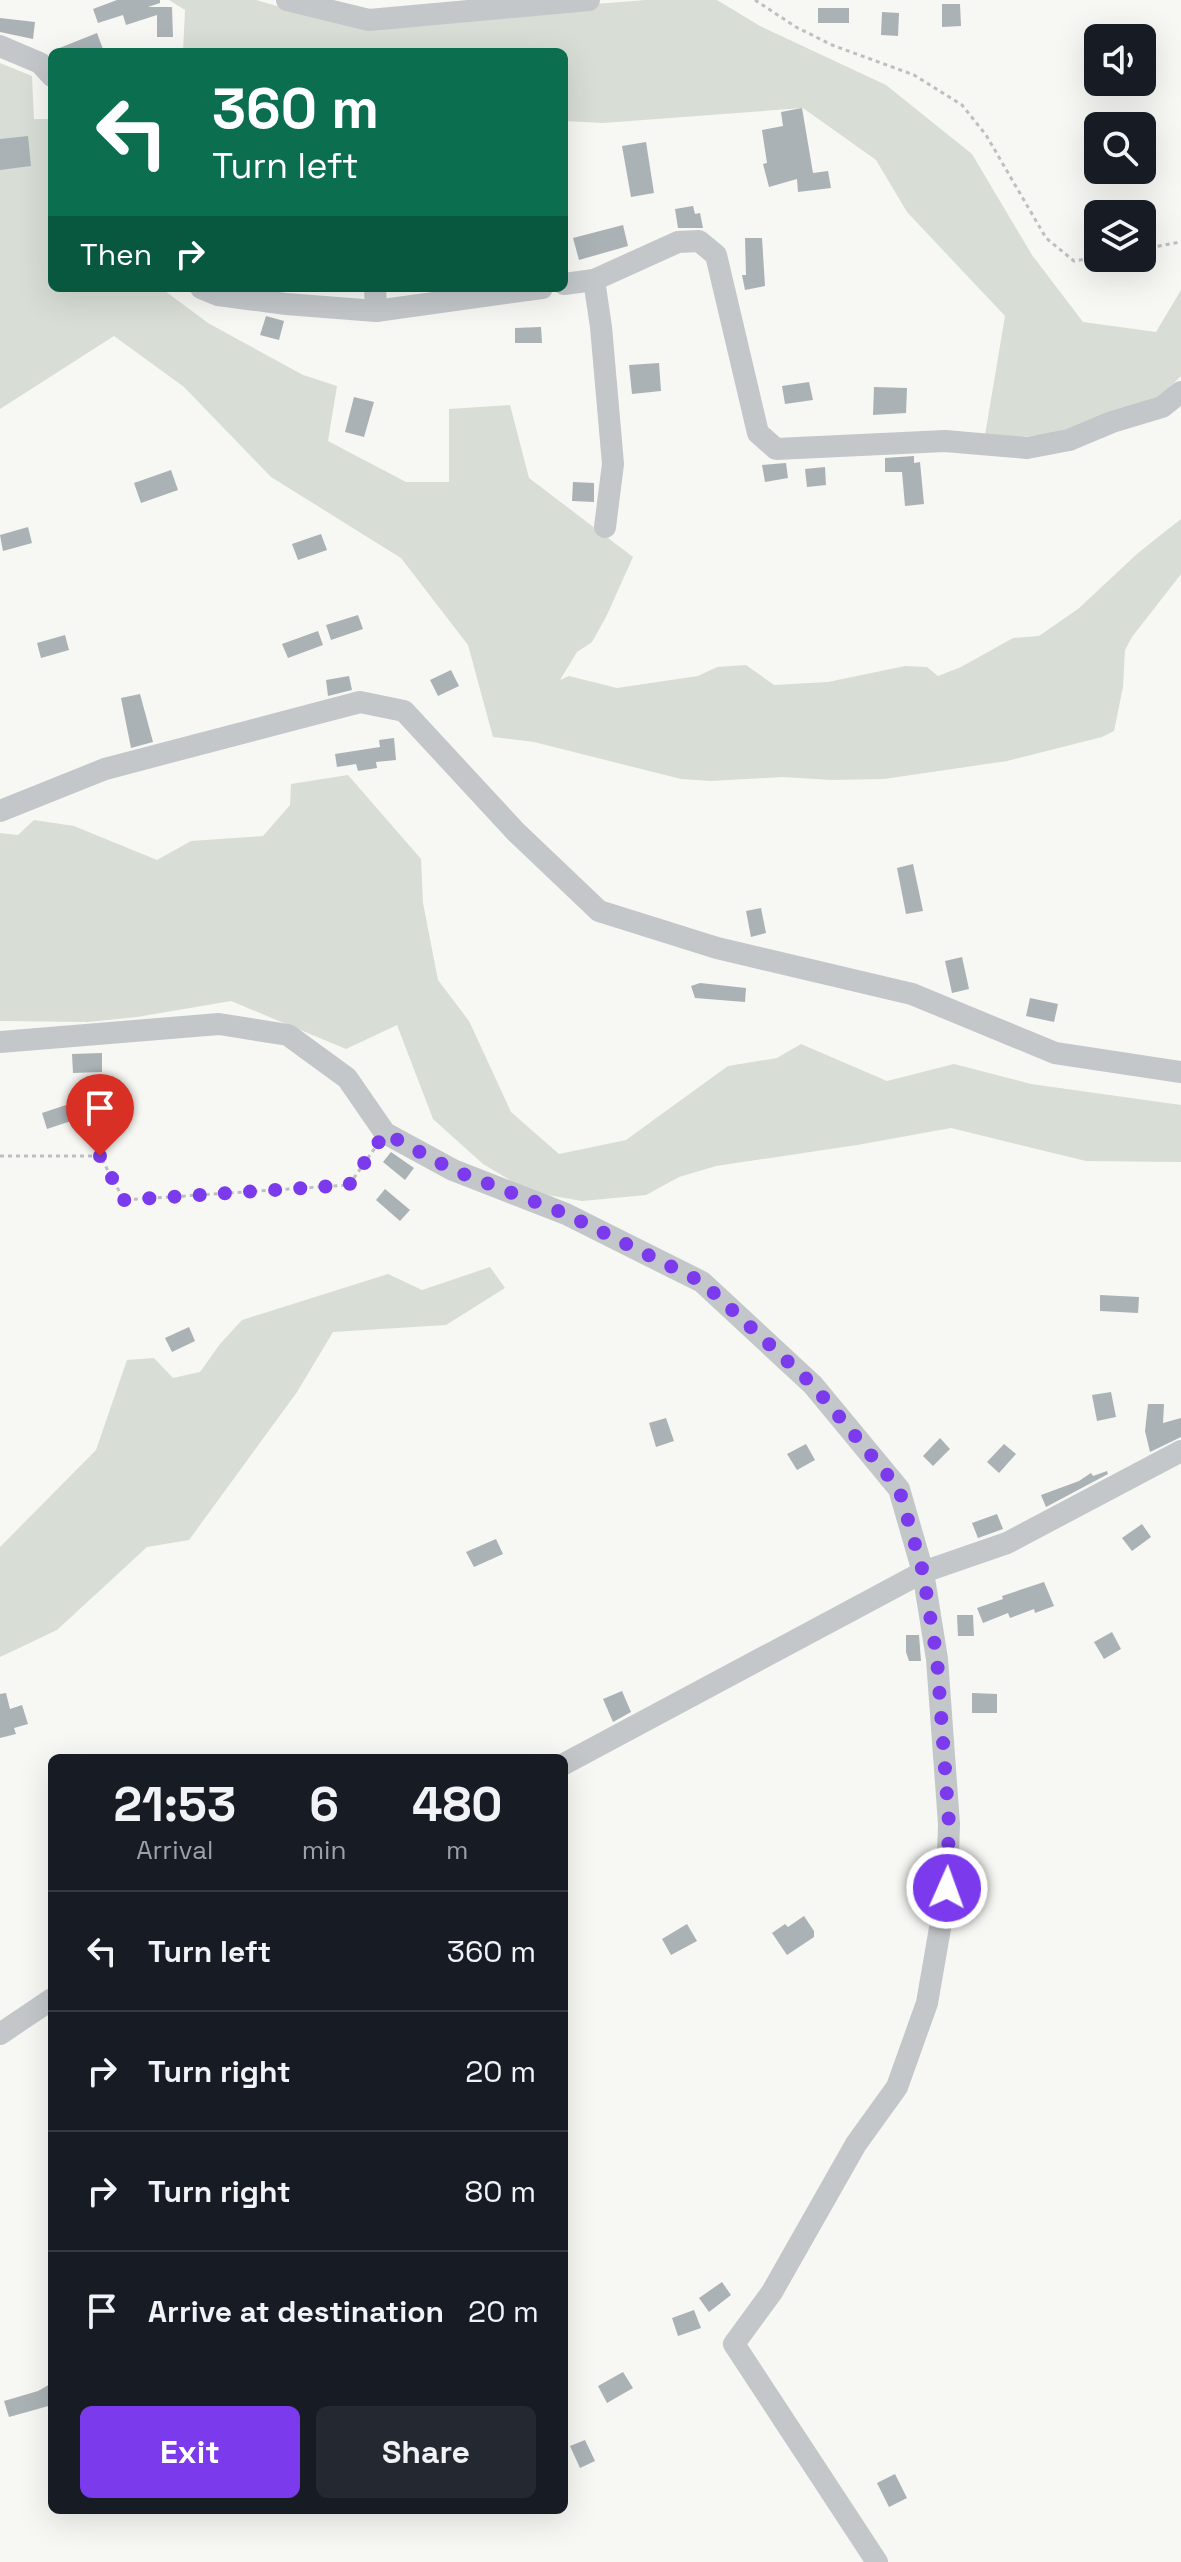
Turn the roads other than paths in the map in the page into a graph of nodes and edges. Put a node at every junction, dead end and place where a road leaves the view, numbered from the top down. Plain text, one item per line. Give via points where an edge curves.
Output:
1 (287, 0) edge
2 (589, 0) edge
3 (0, 46) edge
4 (48, 72) edge
5 (594, 280) junction
6 (568, 283) edge
7 (211, 292) edge
8 (375, 292) edge
9 (513, 292) edge
10 (376, 311) junction
11 (1181, 392) edge
12 (605, 527) dead end
13 (0, 811) edge
14 (0, 1042) edge
15 (1181, 1072) edge
16 (1181, 1451) edge
17 (923, 1572) junction
18 (568, 1762) edge
19 (48, 2002) edge
20 (0, 2034) edge
21 (877, 2562) edge

1 - 2 street via 369,20
3 - 4 street
5 - 6 street
5 - 11 street via 678,242 699,241 716,255 758,433 776,449 945,441 1027,448 1069,440 1162,407
5 - 12 street via 613,464
7 - 10 street
8 - 10 street
9 - 10 street
13 - 15 street via 105,769 360,702 404,711 516,832 599,911 717,948 912,994 1055,1053
14 - 17 street via 219,1024 288,1035 347,1078 385,1133 453,1170 566,1214 702,1282 813,1385 899,1489
16 - 17 street via 1007,1543
17 - 18 street
17 - 21 street via 937,1659 949,1824 947,1888 927,2003 897,2087 856,2144 772,2292 734,2344
19 - 20 street

